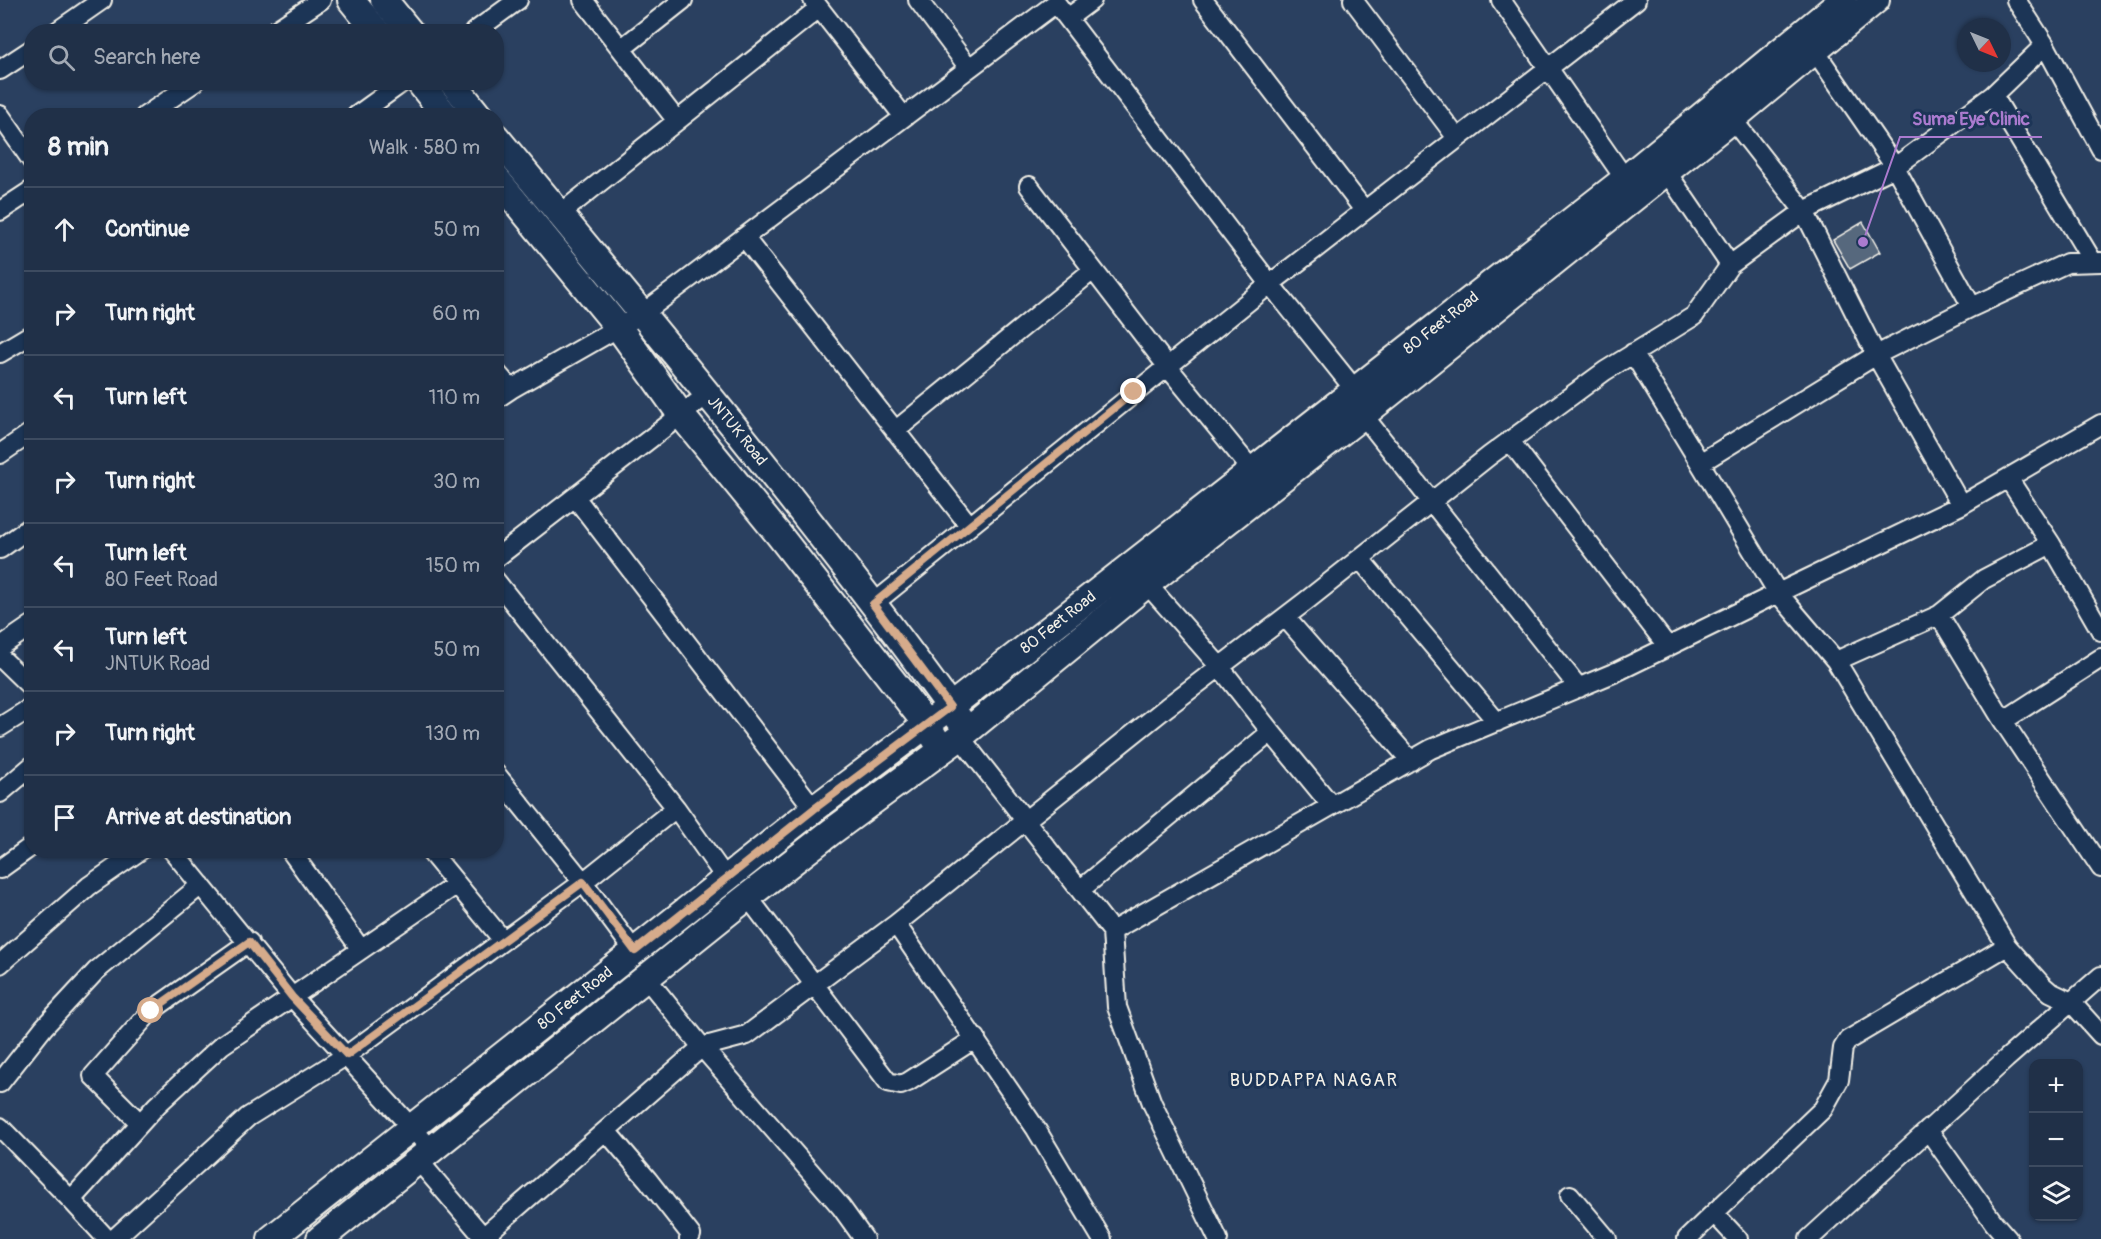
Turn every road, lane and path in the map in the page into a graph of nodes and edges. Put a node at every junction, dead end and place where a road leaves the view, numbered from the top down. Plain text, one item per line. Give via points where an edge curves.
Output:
1 (102, 0) edge
2 (321, 0) edge
3 (351, 0) edge
4 (518, 0) edge
5 (583, 0) edge
6 (683, 0) edge
7 (918, 0) edge
8 (1092, 0) edge
9 (1203, 0) edge
10 (1353, 0) edge
11 (1501, 0) edge
12 (1636, 0) edge
13 (1843, 0) edge
14 (1876, 0) edge
15 (2016, 0) edge
16 (1055, 1) edge
17 (393, 3) edge
18 (816, 4) edge
19 (1068, 18) junction
20 (68, 24) edge
21 (285, 24) edge
22 (370, 24) edge
23 (405, 24) edge
24 (485, 24) edge
25 (2045, 45) junction
26 (621, 49) junction
27 (1815, 51) junction
28 (24, 54) edge
29 (969, 68) junction
30 (1549, 68) junction
31 (0, 70) edge
32 (183, 90) edge
33 (392, 90) edge
34 (425, 90) edge
35 (458, 90) edge
36 (1993, 95) junction
37 (157, 108) edge
38 (367, 108) edge
39 (440, 108) edge
40 (473, 108) edge
41 (0, 115) edge
42 (904, 117) junction
43 (1732, 120) junction
44 (677, 121) junction
45 (1457, 138) junction
46 (504, 147) edge
47 (2101, 149) edge
48 (24, 150) edge
49 (1894, 167) junction
50 (1666, 171) junction
51 (1625, 179) junction
52 (1029, 186) dead end
53 (504, 188) edge
54 (24, 195) edge
55 (1364, 210) junction
56 (0, 211) edge
57 (1804, 211) junction
58 (560, 214) junction
59 (744, 237) junction
60 (2097, 262) edge
61 (1730, 266) junction
62 (1094, 270) junction
63 (1270, 284) junction
64 (1972, 307) junction
65 (642, 314) junction
66 (618, 328) junction
67 (24, 344) edge
68 (0, 353) edge
69 (1633, 353) junction
70 (1876, 355) junction
71 (1167, 366) junction
72 (1355, 390) junction
73 (504, 394) edge
74 (708, 394) junction
75 (681, 415) junction
76 (1364, 415) junction
77 (2101, 424) edge
78 (895, 431) junction
79 (24, 438) edge
80 (1510, 441) junction
81 (0, 454) edge
82 (1700, 463) junction
83 (1252, 470) junction
84 (2008, 478) junction
85 (575, 497) junction
86 (1433, 502) junction
87 (1961, 506) junction
88 (969, 525) junction
89 (24, 532) edge
90 (2051, 544) junction
91 (0, 549) edge
92 (504, 552) edge
93 (1360, 559) junction
94 (1147, 584) junction
95 (504, 592) edge
96 (1778, 593) junction
97 (873, 604) junction
98 (1939, 615) junction
99 (1285, 617) junction
100 (24, 630) edge
101 (2101, 631) edge
102 (0, 647) edge
103 (1668, 647) junction
104 (0, 657) edge
105 (2101, 658) edge
106 (1836, 661) junction
107 (1220, 667) junction
108 (24, 680) edge
109 (1579, 688) junction
110 (950, 707) junction
111 (24, 712) edge
112 (2003, 721) junction
113 (1497, 722) junction
114 (927, 725) junction
115 (0, 727) edge
116 (1271, 732) junction
117 (957, 739) junction
118 (1411, 761) junction
119 (24, 773) edge
120 (504, 784) edge
121 (0, 793) edge
122 (1332, 805) junction
123 (676, 808) junction
124 (814, 809) junction
125 (1025, 821) junction
126 (24, 852) edge
127 (129, 858) edge
128 (179, 858) edge
129 (296, 858) edge
130 (436, 858) edge
131 (0, 868) edge
132 (2101, 868) edge
133 (727, 879) junction
134 (583, 882) junction
135 (457, 884) junction
136 (201, 885) junction
137 (1080, 890) junction
138 (748, 897) junction
139 (896, 924) junction
140 (1112, 931) junction
141 (502, 939) junction
142 (249, 942) junction
143 (2007, 946) junction
144 (360, 948) junction
145 (635, 951) junction
146 (0, 964) edge
147 (2101, 976) edge
148 (646, 979) junction
149 (815, 984) junction
150 (292, 997) junction
151 (2071, 1002) junction
152 (2101, 1035) edge
153 (976, 1038) junction
154 (702, 1047) junction
155 (347, 1055) junction
156 (0, 1083) edge
157 (140, 1123) junction
158 (0, 1127) edge
159 (411, 1127) junction
160 (1928, 1130) junction
161 (607, 1132) junction
162 (425, 1155) junction
163 (1570, 1195) dead end
164 (71, 1200) junction
165 (1714, 1213) junction
166 (484, 1238) edge
167 (107, 1239) edge
168 (114, 1239) edge
169 (271, 1239) edge
170 (320, 1239) edge
171 (689, 1239) edge
172 (864, 1239) edge
173 (1102, 1239) edge
174 (1218, 1239) edge
175 (1607, 1239) edge
176 (1687, 1239) edge
177 (1738, 1239) edge
178 (1809, 1239) edge
179 (2008, 1239) edge

1 - 20 street
2 - 21 street
3 - 22 main road
4 - 24 street
5 - 26 street
6 - 26 street
7 - 29 street
8 - 19 street
9 - 55 street
10 - 45 street
11 - 30 street
12 - 30 street
13 - 51 main road, 80 Feet Road
14 - 27 main road, 80 Feet Road
15 - 25 street
16 - 19 street
16 - 29 street
17 - 23 main road
18 - 42 street
18 - 44 street
19 - 63 street
25 - 36 street
25 - 47 street
26 - 44 street
27 - 43 main road, 80 Feet Road
27 - 49 street
28 - 31 street
29 - 42 street
30 - 45 street
30 - 51 street
32 - 37 street
33 - 38 street
34 - 39 main road
35 - 40 main road
36 - 49 street
36 - 60 street
41 - 48 street
42 - 59 street
43 - 50 main road, 80 Feet Road
43 - 57 street
44 - 58 street
45 - 55 street
46 - 58 main road, JNTUK Road
49 - 57 street
49 - 64 street
50 - 61 street
50 - 76 main road, 80 Feet Road
51 - 72 main road, 80 Feet Road
52 - 62 street
53 - 66 main road, JNTUK Road
54 - 56 street
55 - 63 street
57 - 61 street
57 - 70 street
58 - 65 main road, JNTUK Road
59 - 65 street
59 - 78 street
60 - 64 street via 2067,263
61 - 69 street via 1694,316
62 - 71 street
62 - 78 street
63 - 71 street
63 - 72 street
64 - 70 street
65 - 66 street
65 - 74 main road, JNTUK Road
66 - 73 street
66 - 75 main road, JNTUK Road
67 - 68 street
69 - 80 street
69 - 82 street
70 - 82 street
70 - 87 street
71 - 83 street
71 - 88 street
72 - 76 street
72 - 83 main road, 80 Feet Road
74 - 75 street
74 - 97 main road, JNTUK Road
75 - 85 street
75 - 114 main road, JNTUK Road
76 - 86 street
76 - 94 main road, 80 Feet Road
77 - 84 street
78 - 88 street
79 - 81 street
80 - 86 street
80 - 103 street
82 - 96 street
83 - 110 main road, 80 Feet Road
84 - 87 street
84 - 90 street
85 - 92 street
85 - 124 street
86 - 93 street
86 - 109 street
87 - 96 street
88 - 97 street
89 - 91 street
90 - 98 street via 1984,579
90 - 101 street
93 - 99 street
93 - 113 street
94 - 107 street
94 - 117 main road, 80 Feet Road
95 - 123 street
96 - 103 street
96 - 106 street
97 - 110 main road, JNTUK Road
98 - 106 street
98 - 112 street
99 - 107 street
99 - 118 street
100 - 102 street
103 - 109 street
104 - 108 street
105 - 112 street
106 - 143 street
107 - 116 street
107 - 125 street
109 - 113 street
110 - 114 main road, 80 Feet Road
110 - 117 main road, JNTUK Road
111 - 115 street
112 - 132 street
113 - 118 street
114 - 117 main road, JNTUK Road
114 - 124 main road, 80 Feet Road
116 - 122 street
116 - 137 street
117 - 125 street
117 - 138 main road, 80 Feet Road
118 - 122 street
119 - 121 street
120 - 134 street
122 - 140 street
123 - 133 street
123 - 134 street
124 - 133 main road, 80 Feet Road
125 - 137 street
125 - 139 street
126 - 131 street
127 - 146 street via 89,886
128 - 136 street
129 - 144 street
130 - 135 street
133 - 145 main road, 80 Feet Road
134 - 141 street
134 - 145 street
135 - 141 street
135 - 144 street
136 - 142 street
136 - 156 street via 96,971 44,1027
137 - 140 street
138 - 148 main road, 80 Feet Road
138 - 149 street
139 - 149 street
139 - 153 street
140 - 174 street via 1117,1007 1152,1103
141 - 155 street
142 - 150 street
142 - 157 street via 151,1011 93,1076
143 - 151 street via 2050,992
143 - 165 street via 1848,1040 1843,1048 1839,1080 1822,1109
144 - 150 street
145 - 159 main road, 80 Feet Road
147 - 151 street
148 - 154 street
148 - 162 main road, 80 Feet Road
149 - 153 street via 883,1077 894,1085 908,1082
149 - 154 street via 747,1035
150 - 155 street
150 - 157 street via 222,1045
151 - 152 street
151 - 160 street
153 - 173 street
154 - 161 street
154 - 172 street via 841,1207
155 - 159 street
155 - 168 street via 243,1120
157 - 164 street
158 - 164 street
159 - 162 street
159 - 169 main road, 80 Feet Road
160 - 178 street
160 - 179 street
161 - 166 street
161 - 171 street via 691,1235
162 - 166 street
162 - 170 main road, 80 Feet Road
163 - 175 street
164 - 167 street
165 - 176 street
165 - 177 street

